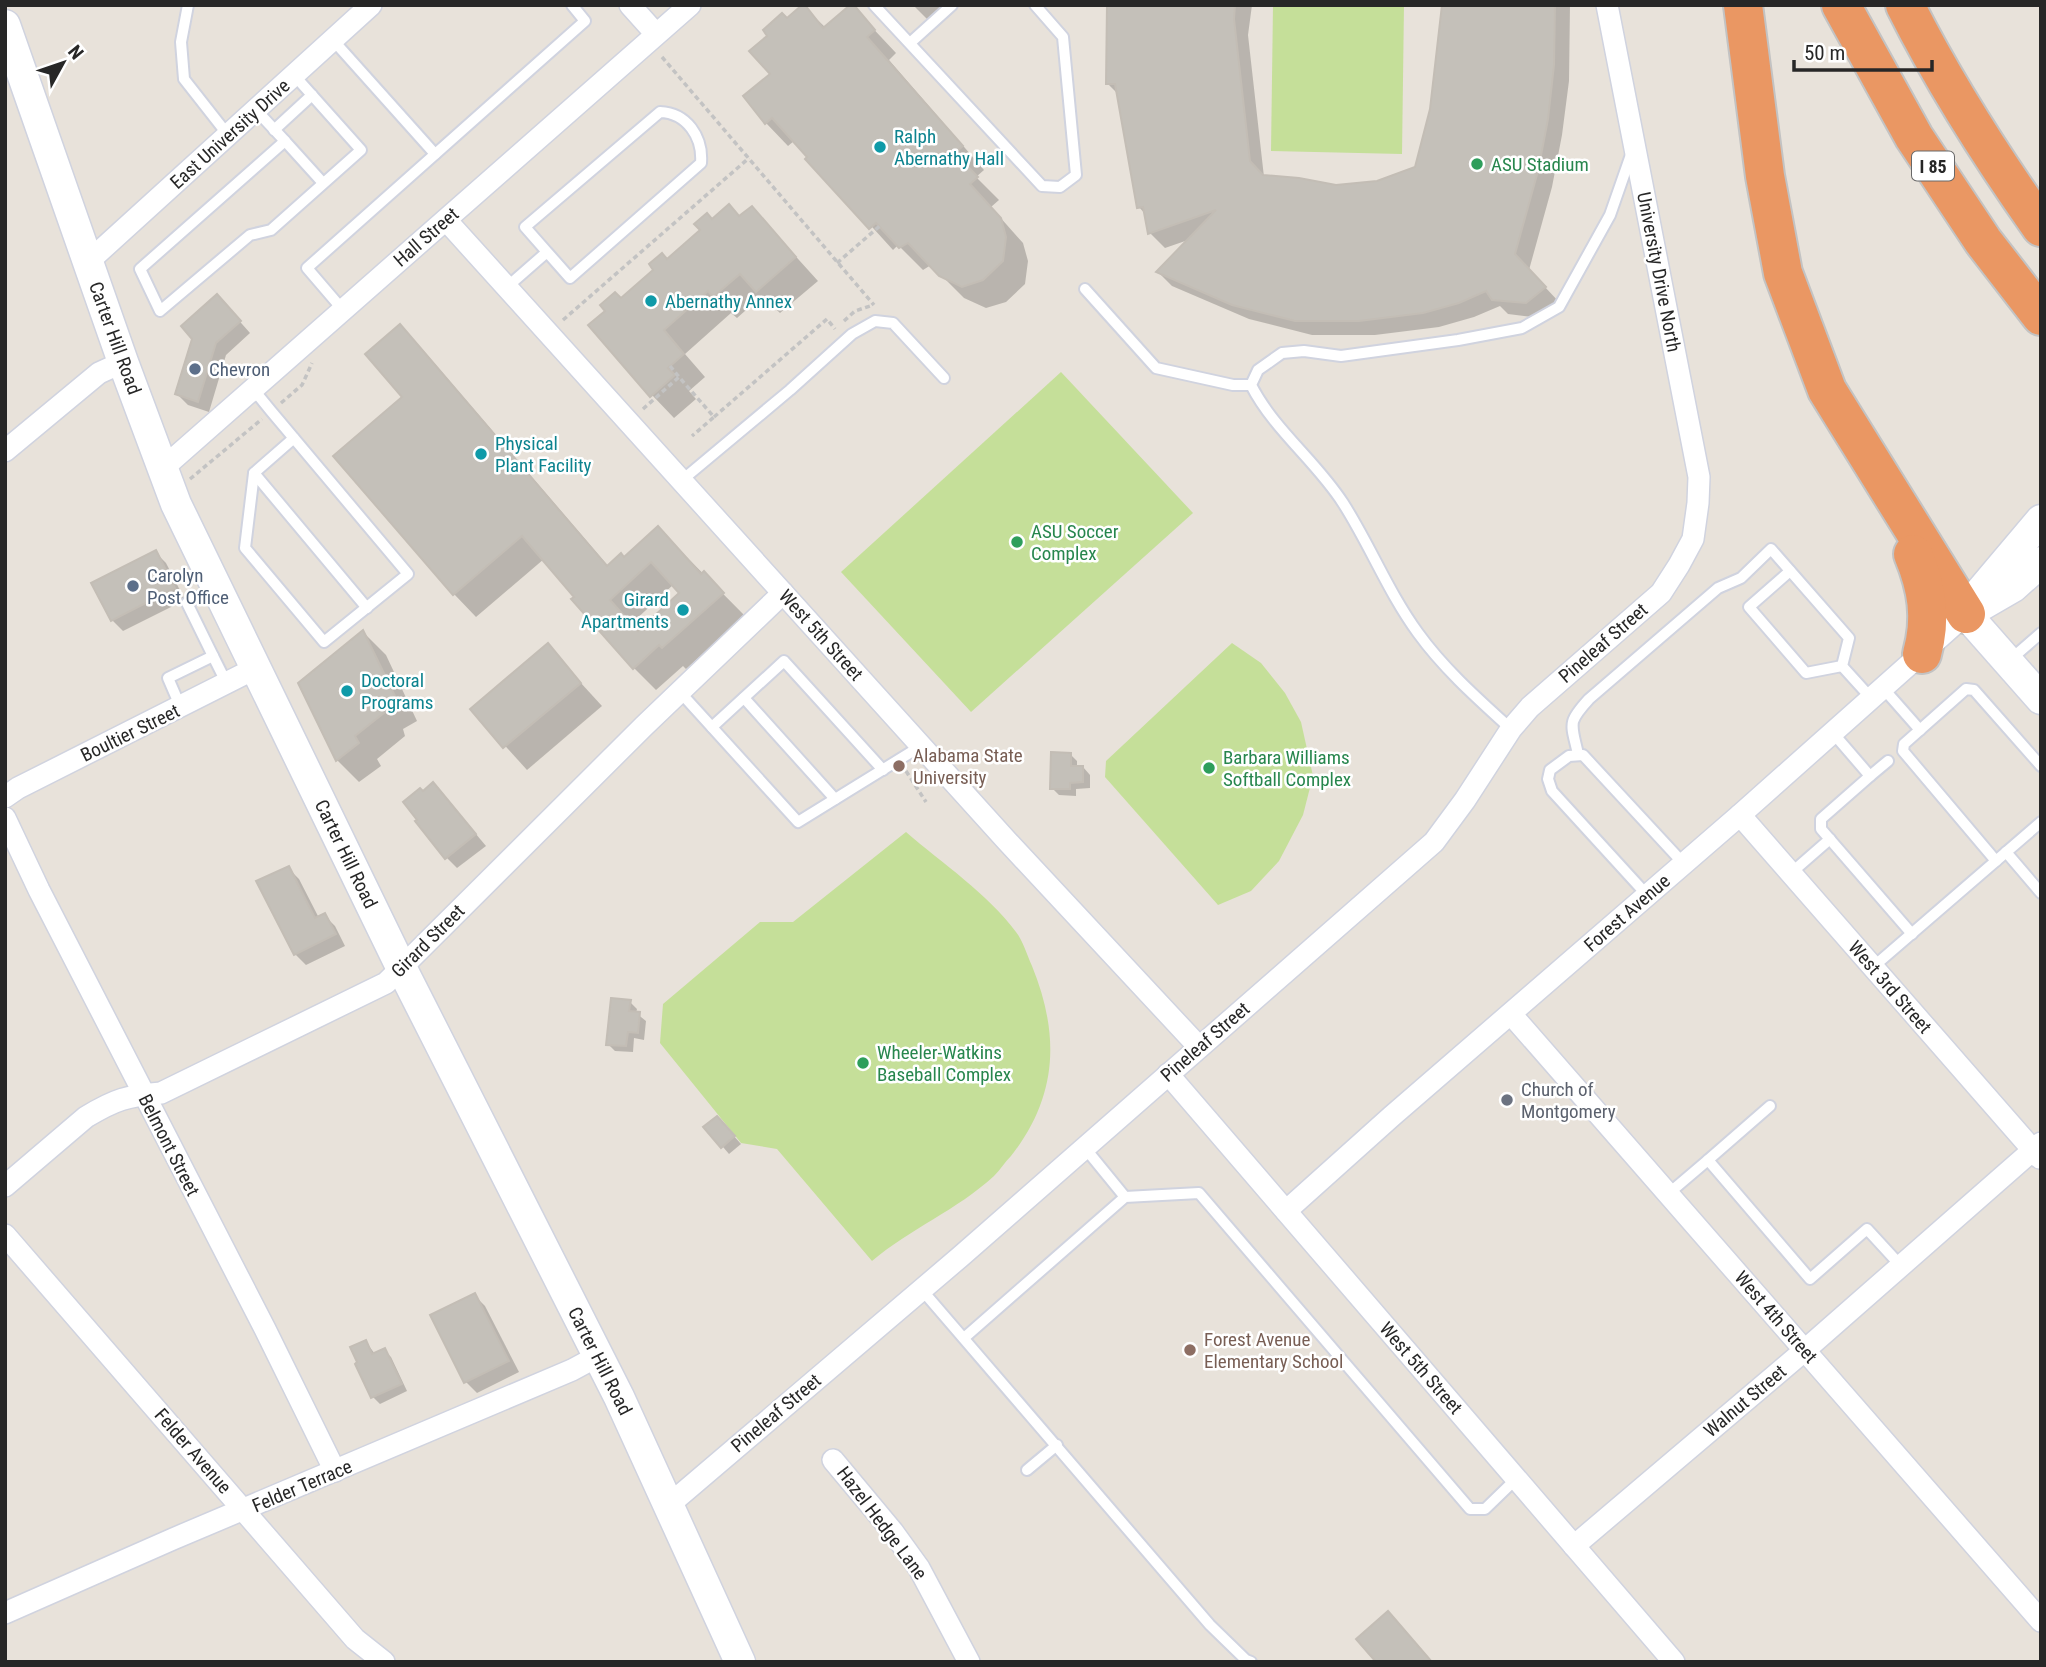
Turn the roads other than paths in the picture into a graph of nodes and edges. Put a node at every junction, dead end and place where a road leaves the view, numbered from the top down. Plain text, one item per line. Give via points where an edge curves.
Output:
1 (188, 5) edge
2 (372, 5) edge
3 (572, 5) edge
4 (630, 5) edge
5 (690, 5) edge
6 (874, 5) edge
7 (952, 5) edge
8 (1035, 5) edge
9 (1607, 5) edge
10 (1743, 5) edge
11 (1841, 5) edge
12 (1905, 5) edge
13 (656, 34) junction
14 (333, 40) junction
15 (8, 43) edge
16 (909, 43) junction
17 (294, 75) junction
18 (312, 95) junction
19 (256, 110) junction
20 (274, 130) junction
21 (228, 135) junction
22 (285, 141) junction
23 (1634, 146) junction
24 (435, 154) junction
25 (323, 183) junction
26 (446, 220) junction
27 (2041, 228) edge
28 (547, 252) junction
29 (88, 262) junction
30 (507, 287) junction
31 (1085, 289) dead end
32 (343, 310) junction
33 (2041, 316) edge
34 (123, 362) junction
35 (944, 378) dead end
36 (1251, 386) junction
37 (253, 389) junction
38 (294, 438) junction
39 (5, 451) edge
40 (254, 473) junction
41 (176, 474) junction
42 (681, 481) junction
43 (1889, 494) junction
44 (2041, 520) edge
45 (1693, 539) joint
46 (2041, 562) edge
47 (1790, 570) junction
48 (217, 587) junction
49 (783, 593) junction
50 (367, 608) junction
51 (1966, 614) junction
52 (2041, 632) edge
53 (1922, 654) junction
54 (212, 656) junction
55 (2008, 662) junction
56 (1842, 666) junction
57 (256, 668) junction
58 (227, 684) junction
59 (680, 692) junction
60 (1877, 693) junction
61 (744, 698) junction
62 (2041, 699) edge
63 (181, 708) junction
64 (712, 727) junction
65 (1511, 729) junction
66 (1920, 730) junction
67 (1833, 733) junction
68 (921, 746) junction
69 (1578, 754) junction
70 (1888, 761) dead end
71 (2041, 766) edge
72 (883, 770) junction
73 (1870, 776) junction
74 (5, 797) edge
75 (835, 799) junction
76 (1740, 815) junction
77 (5, 818) edge
78 (2041, 822) edge
79 (1830, 839) junction
80 (2006, 852) junction
81 (1996, 861) junction
82 (1684, 864) junction
83 (1791, 873) junction
84 (2041, 893) edge
85 (1647, 895) junction
86 (1912, 934) junction
87 (401, 967) junction
88 (1873, 967) junction
89 (1511, 1014) junction
90 (1199, 1047) junction
91 (1168, 1074) junction
92 (143, 1095) junction
93 (1770, 1106) dead end
94 (1085, 1148) junction
95 (2038, 1151) edge
96 (1708, 1160) junction
97 (5, 1186) edge
98 (1668, 1194) junction
99 (1125, 1197) junction
100 (1286, 1211) junction
101 (5, 1235) edge
102 (1901, 1266) junction
103 (922, 1290) junction
104 (964, 1338) junction
105 (1805, 1350) junction
106 (598, 1356) junction
107 (1057, 1445) junction
108 (833, 1460) dead end
109 (1027, 1470) dead end
110 (335, 1471) junction
111 (1516, 1479) junction
112 (670, 1504) junction
113 (244, 1510) junction
114 (1574, 1546) junction
115 (5, 1613) edge
116 (2041, 1621) edge
117 (384, 1662) edge
118 (740, 1662) edge
119 (969, 1662) edge
120 (1251, 1662) edge
121 (1674, 1662) edge

1 - 21 lane via 181,41 184,79
2 - 14 street, East University Drive
3 - 24 lane via 585,21
4 - 13 street
5 - 13 street, Hall Street
6 - 16 lane
7 - 16 lane
8 - 16 lane via 1063,37 1076,175 1060,187 1042,186
9 - 23 street, University Drive North
10 - 43 highway via 1783,274 1827,390
11 - 33 highway, I 85 via 1914,137 1983,241
12 - 27 highway via 2004,176
13 - 26 street, Hall Street
14 - 17 street, East University Drive
14 - 24 lane
15 - 29 main road, Carter Hill Road
17 - 18 lane
17 - 19 street, East University Drive
18 - 20 lane
18 - 25 lane via 361,150
19 - 20 lane
19 - 21 street, East University Drive
20 - 22 lane
21 - 29 street, East University Drive
22 - 25 lane
22 - 25 lane via 140,269 160,311 250,235 271,230
23 - 36 lane via 1609,215 1559,307 1522,328 1450,342 1342,356 1304,351 1282,354 1258,370
23 - 45 street, University Drive North via 1699,477
24 - 32 lane via 307,268
26 - 30 street, West 5th Street
26 - 32 street, Hall Street
28 - 28 lane via 570,278 701,163 697,136 684,119 673,112 660,112 525,228
28 - 30 lane
29 - 34 main road, Carter Hill Road
30 - 42 street, West 5th Street
31 - 36 lane via 1156,368
32 - 37 street, Hall Street
34 - 39 street via 99,373
34 - 41 main road, Carter Hill Road
35 - 42 lane via 893,323 875,321 852,334
36 - 65 lane via 1262,406 1343,503 1418,634 1462,684
37 - 38 lane
37 - 41 street, Hall Street
38 - 40 lane
38 - 50 lane via 408,574
40 - 50 lane
40 - 50 lane via 245,548 315,632 324,642
41 - 48 main road, Carter Hill Road via 176,504
42 - 49 street, West 5th Street
43 - 51 highway
43 - 53 highway via 1924,579 1929,610
44 - 51 main road, Forest Avenue
45 - 65 street, Pineleaf Street via 1661,593 1530,707
46 - 51 main road, Forest Avenue via 2013,587
47 - 56 lane via 1849,638
47 - 56 lane via 1749,607 1806,673
47 - 69 lane via 1771,549 1741,578 1718,588 1589,699 1572,725
48 - 54 lane via 187,603
48 - 57 main road, Carter Hill Road
49 - 59 street, Girard Street
49 - 68 street, West 5th Street
51 - 53 street, Forest Avenue
51 - 55 main road
52 - 55 lane
53 - 60 street, Forest Avenue
54 - 58 lane
54 - 63 lane via 168,678
55 - 62 main road
56 - 60 lane
57 - 58 street, Boultier Street
57 - 87 main road, Carter Hill Road
58 - 63 street, Boultier Street
59 - 64 lane
59 - 87 street, Girard Street
60 - 66 lane
60 - 67 street, Forest Avenue
61 - 64 lane
61 - 72 lane via 783,661
61 - 75 lane
63 - 74 street, Boultier Street
64 - 75 lane via 798,822
65 - 90 street, Pineleaf Street via 1434,842
66 - 71 lane via 1966,689 1974,690
66 - 81 lane via 1904,744 1903,751
67 - 73 lane
67 - 76 street, Forest Avenue
68 - 72 lane
68 - 90 street, West 5th Street
69 - 82 lane
69 - 85 lane via 1550,770 1552,791
70 - 73 lane
72 - 75 lane
73 - 79 lane via 1821,819 1821,829
76 - 82 street, Forest Avenue
76 - 83 street, West 3rd Street
77 - 92 street, Belmont Street
78 - 80 lane
79 - 83 lane
79 - 86 lane
80 - 81 lane
80 - 84 lane
81 - 86 lane
82 - 85 street, Forest Avenue
83 - 88 street, West 3rd Street
85 - 89 street, Forest Avenue
86 - 88 lane
87 - 92 street, Girard Street via 386,983 161,1093
87 - 106 main road, Carter Hill Road
88 - 95 street, West 3rd Street
89 - 98 street, West 4th Street
89 - 100 street, Forest Avenue
90 - 91 street, Pineleaf Street
91 - 94 street, Pineleaf Street
91 - 100 street, West 5th Street
92 - 97 street, Girard Street via 125,1097 86,1117
92 - 110 street, Belmont Street
93 - 96 lane
94 - 99 lane
94 - 103 street, Pineleaf Street
95 - 102 street, Walnut Street
96 - 98 lane
96 - 102 lane via 1810,1279 1867,1229
98 - 105 street, West 4th Street
99 - 104 lane
99 - 111 lane via 1199,1193 1469,1509 1485,1509
100 - 111 street, West 5th Street
101 - 113 street, Felder Avenue
102 - 105 street, Walnut Street
103 - 104 lane
103 - 112 street, Pineleaf Street
104 - 107 lane
105 - 114 street, Walnut Street
105 - 116 street, West 4th Street
106 - 110 street, Felder Terrace
106 - 112 main road, Carter Hill Road
107 - 109 lane
107 - 120 lane via 1210,1625
108 - 119 street, Hazel Hedge Lane via 919,1568
110 - 113 street, Felder Terrace
111 - 114 street, West 5th Street
112 - 118 main road, Carter Hill Road
113 - 115 street, Felder Terrace
113 - 117 street, Felder Avenue via 355,1639
114 - 121 street, West 5th Street

